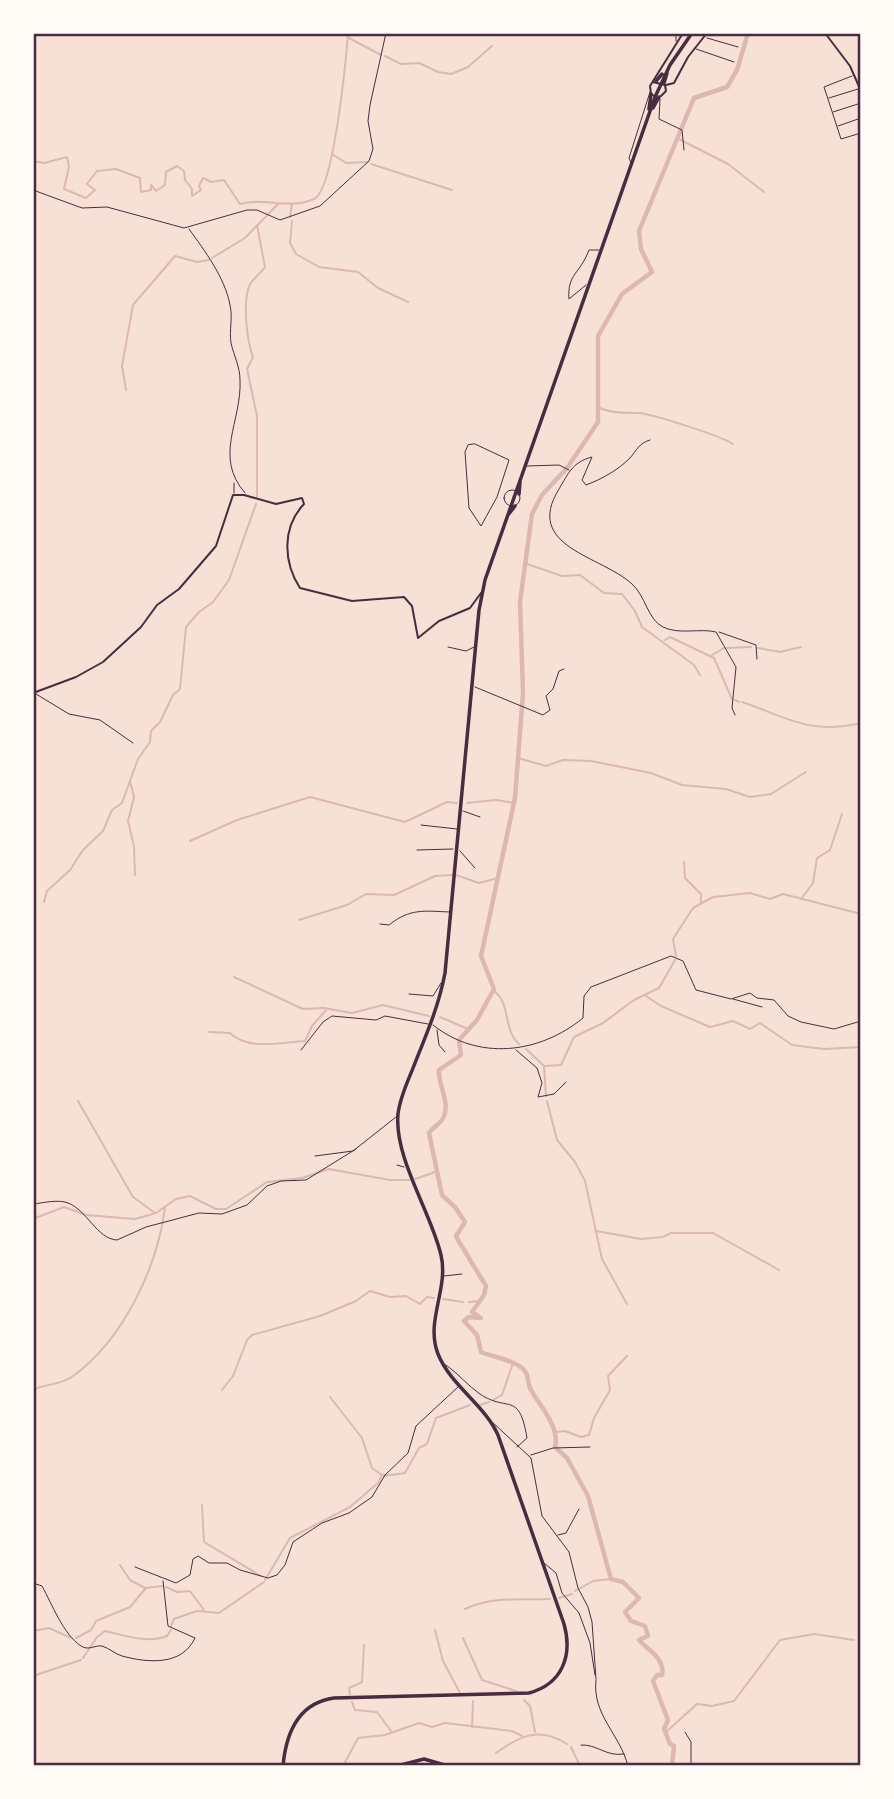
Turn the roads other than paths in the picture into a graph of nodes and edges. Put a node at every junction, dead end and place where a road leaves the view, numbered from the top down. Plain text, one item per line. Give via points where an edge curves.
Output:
1 (386, 33) edge
2 (676, 33) edge
3 (683, 33) edge
4 (692, 33) edge
5 (707, 33) edge
6 (825, 33) edge
7 (704, 37) junction
8 (738, 47) dead end
9 (675, 48) junction
10 (695, 48) junction
11 (734, 62) dead end
12 (855, 75) junction
13 (660, 83) junction
14 (860, 89) edge
15 (655, 95) junction
16 (826, 99) junction
17 (861, 103) edge
18 (831, 113) junction
19 (861, 118) edge
20 (836, 126) junction
21 (861, 133) edge
22 (684, 150) dead end
23 (632, 164) junction
24 (33, 190) edge
25 (188, 228) junction
26 (601, 251) junction
27 (589, 282) junction
28 (650, 440) dead end
29 (524, 467) junction
30 (568, 470) junction
31 (235, 481) junction
32 (500, 491) junction
33 (513, 492) junction
34 (233, 495) junction
35 (247, 495) junction
36 (497, 497) junction
37 (509, 504) junction
38 (482, 593) junction
39 (716, 632) junction
40 (476, 646) junction
41 (448, 647) dead end
42 (757, 659) dead end
43 (564, 669) dead end
44 (473, 686) junction
45 (34, 693) edge
46 (735, 715) dead end
47 (133, 743) dead end
48 (461, 810) junction
49 (480, 817) dead end
50 (421, 824) dead end
51 (459, 829) junction
52 (457, 849) junction
53 (416, 850) dead end
54 (475, 868) dead end
55 (452, 913) junction
56 (380, 924) dead end
57 (443, 983) junction
58 (409, 994) dead end
59 (731, 999) junction
60 (762, 1007) dead end
61 (861, 1021) edge
62 (432, 1024) junction
63 (436, 1027) junction
64 (514, 1049) junction
65 (301, 1050) dead end
66 (445, 1052) dead end
67 (566, 1082) dead end
68 (398, 1116) junction
69 (356, 1149) junction
70 (315, 1156) dead end
71 (397, 1165) dead end
72 (410, 1168) junction
73 (33, 1204) edge
74 (462, 1274) dead end
75 (442, 1277) junction
76 (442, 1362) junction
77 (459, 1385) junction
78 (490, 1419) junction
79 (517, 1447) junction
80 (590, 1447) dead end
81 (529, 1456) junction
82 (579, 1509) dead end
83 (556, 1534) junction
84 (542, 1562) junction
85 (135, 1567) dead end
86 (163, 1579) junction
87 (33, 1583) edge
88 (596, 1679) junction
89 (685, 1732) dead end
90 (581, 1745) dead end
91 (625, 1754) junction
92 (283, 1766) edge
93 (397, 1766) edge
94 (447, 1766) edge
95 (628, 1766) edge
96 (691, 1766) edge

1 - 25 street via 370,105 373,149 369,161 317,208 282,220 257,210 240,211
2 - 9 street
3 - 9 street
4 - 13 highway
5 - 7 street
6 - 12 street
7 - 8 street
7 - 10 street
9 - 13 street
10 - 11 street
10 - 13 street via 674,83
12 - 14 street
12 - 16 street via 824,85
13 - 15 highway
13 - 15 street
13 - 15 street via 665,92
14 - 16 street
15 - 22 street via 659,119 680,129
15 - 23 highway
15 - 23 street via 629,158
16 - 18 street
17 - 18 street
18 - 20 street
19 - 20 street
20 - 21 street via 842,139
23 - 26 highway
24 - 25 street via 82,208 107,207
25 - 31 street via 212,262 230,304 231,340 240,383 240,404 229,448
26 - 27 highway
26 - 27 street via 588,251 579,273 567,285 569,299
27 - 29 highway
28 - 30 street via 602,479 586,485 582,483 592,457
29 - 30 street via 555,464
29 - 33 highway
30 - 39 street via 549,506 560,541 628,580 642,594 659,625
31 - 34 street
31 - 35 street
32 - 33 street
32 - 36 street
32 - 36 street via 508,458 468,445 468,506 479,525 484,525
33 - 37 highway
33 - 37 street
34 - 35 street
34 - 45 street via 216,546 141,627 103,662
35 - 38 street via 274,504 298,497 304,500 292,521 287,557 301,588 352,601 404,597 412,606 417,638 439,621 470,608
36 - 37 street
37 - 38 highway
38 - 40 highway
39 - 42 street via 755,644
39 - 46 street via 737,669
40 - 41 street via 466,651
40 - 44 highway
43 - 44 street via 545,697 550,708 547,714
44 - 48 highway
45 - 47 street via 71,714 100,720
48 - 49 street
48 - 51 highway
50 - 51 street
51 - 52 highway
52 - 53 street
52 - 54 street
52 - 55 highway
55 - 56 street via 420,909 389,925
55 - 57 highway
57 - 58 street via 433,996
57 - 62 highway
59 - 60 street
59 - 61 street via 750,993 774,1000 795,1020 832,1029
59 - 64 street via 694,990 683,961 668,957 591,987 584,996 582,1020 549,1041
62 - 63 street
62 - 65 street via 385,1016 376,1020 332,1016
62 - 68 highway
63 - 64 street via 461,1041
63 - 66 street via 438,1043
64 - 67 street via 538,1069 542,1083 538,1097 554,1094
68 - 69 street
68 - 72 highway
69 - 70 street
69 - 73 street via 306,1180 267,1186 247,1205 146,1227 117,1240 65,1202
71 - 72 street
72 - 75 highway via 439,1248
74 - 75 street
75 - 76 highway via 433,1329
76 - 77 highway
76 - 79 street via 488,1399 508,1402 517,1409 527,1438
77 - 78 highway
77 - 86 street via 416,1426 408,1453 385,1475 372,1497 293,1542 277,1575 268,1578 198,1556 188,1576 176,1583
78 - 79 street
78 - 84 highway
79 - 81 street
80 - 81 street via 556,1448
81 - 83 street via 541,1514
82 - 83 street via 566,1533
83 - 88 street via 569,1552 589,1609
84 - 88 street via 556,1573 562,1593 579,1613
84 - 92 highway via 568,1642 564,1666 551,1684 513,1695 314,1703 298,1717
85 - 86 street
86 - 87 street via 168,1626 195,1638 176,1658 164,1661 122,1656 101,1646 83,1647 62,1623 42,1586
88 - 91 street via 598,1710
89 - 96 street via 691,1742
90 - 91 street via 593,1745 608,1755
91 - 95 street
93 - 94 highway via 424,1759

